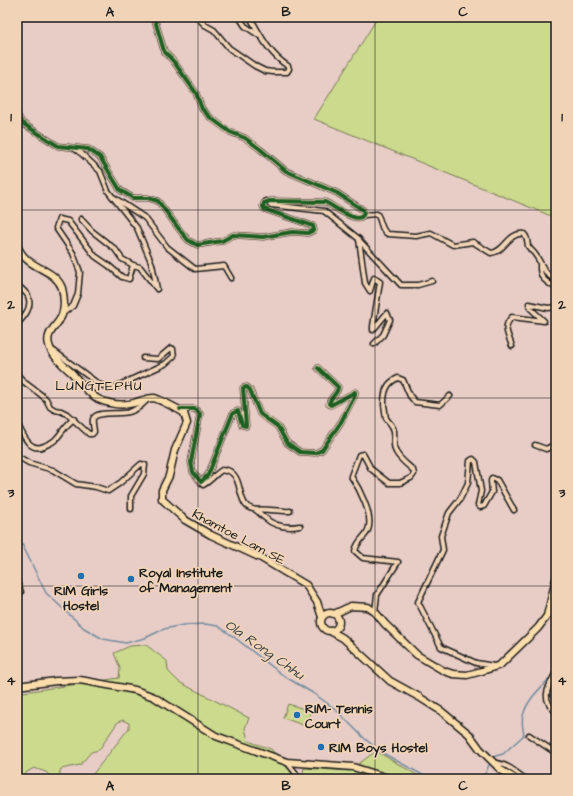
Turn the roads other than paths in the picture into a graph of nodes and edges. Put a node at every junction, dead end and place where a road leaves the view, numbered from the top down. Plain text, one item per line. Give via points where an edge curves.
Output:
1 (154, 17) edge
2 (197, 17) edge
3 (239, 17) edge
4 (250, 17) edge
5 (17, 30) edge
6 (17, 36) edge
7 (261, 36) junction
8 (17, 114) edge
9 (73, 148) junction
10 (113, 197) junction
11 (266, 201) junction
12 (364, 215) junction
13 (81, 219) dead end
14 (359, 239) junction
15 (17, 245) edge
16 (540, 264) junction
17 (132, 265) junction
18 (231, 278) dead end
19 (556, 280) edge
20 (432, 281) dead end
21 (17, 284) edge
22 (556, 288) edge
23 (556, 307) edge
24 (62, 314) junction
25 (17, 324) edge
26 (374, 344) dead end
27 (512, 346) dead end
28 (52, 350) junction
29 (143, 358) dead end
30 (318, 368) dead end
31 (17, 374) edge
32 (450, 396) dead end
33 (148, 399) junction
34 (180, 409) junction
35 (74, 419) junction
36 (17, 423) edge
37 (556, 441) edge
38 (535, 445) dead end
39 (17, 456) edge
40 (201, 482) junction
41 (131, 509) dead end
42 (256, 510) junction
43 (514, 510) dead end
44 (290, 511) dead end
45 (300, 526) dead end
46 (556, 579) edge
47 (17, 582) edge
48 (555, 589) edge
49 (17, 597) edge
50 (344, 610) junction
51 (375, 612) junction
52 (328, 615) junction
53 (339, 619) junction
54 (338, 628) junction
55 (332, 632) junction
56 (342, 638) junction
57 (500, 665) junction
58 (556, 672) edge
59 (17, 686) edge
60 (556, 712) edge
61 (529, 735) dead end
62 (556, 753) edge
63 (286, 762) junction
64 (494, 763) junction
65 (302, 779) edge
66 (391, 779) edge
67 (516, 779) edge
68 (525, 779) edge

1 - 12 street via 164,51 196,93 202,109 211,118 230,132 260,148 286,171 337,193 363,210
2 - 7 street via 214,30 229,48 255,66 265,71 287,72 288,66 273,54
3 - 7 street via 245,26
4 - 7 street
5 - 6 street
8 - 9 street via 22,123 58,146
9 - 10 street via 100,171 108,192
9 - 11 street via 88,149 100,157 120,190 126,195 158,201 188,240 197,245 222,241 233,235 263,237 292,232 308,233 314,230 313,226 266,210 263,206
10 - 17 street via 137,228 152,264 157,289 140,267
10 - 18 street via 145,218 167,246 195,270 224,266
11 - 12 street via 325,202 355,218
11 - 14 street via 271,205 324,211
12 - 16 street via 377,214 381,227 388,234 416,236 431,233 453,244 473,242 492,253 521,233 527,238 529,248
13 - 17 street via 122,259
14 - 20 street via 401,285 418,285
14 - 26 street via 365,283 370,291 374,278 380,282 373,330 387,312 390,320 383,336
15 - 24 main road via 24,258 58,280 63,293
16 - 19 street via 548,275
16 - 22 street via 542,277
17 - 24 street via 129,279 122,277 95,256 68,221 59,219 56,228 74,253 80,272 78,294 73,306
21 - 25 street via 28,296 30,303 25,315
23 - 27 street via 529,304 544,321 512,317 506,330
24 - 28 main road via 49,334 49,347
28 - 29 street via 100,385 113,388 165,364 174,356 173,349 167,350 158,359
28 - 33 main road via 63,365 98,398 122,405
30 - 40 street via 338,387 329,404 355,392 341,422 322,450 315,453 300,452 287,443 278,428 260,414 250,390 247,387 243,388 246,426 242,425 238,411 233,413 208,476
31 - 35 street via 46,399 50,407
32 - 51 street via 440,405 414,402 404,380 392,380 384,392 385,415 394,430 396,453 414,474 400,483 388,483 370,469 363,454 359,456 351,476 360,490 370,520 368,530 357,543 355,550 363,558 398,562 377,595
33 - 34 main road via 160,400
33 - 35 street via 140,407 127,413 96,415 92,434 87,433
34 - 40 street via 195,409 200,414 192,462 193,472
34 - 52 main road, Khamtoe Lam SE via 187,423 175,450 169,476 162,490 162,499 186,520 211,535 261,558 294,577 306,586 319,607
35 - 36 street via 54,441 37,448 27,441
37 - 38 street via 546,449
39 - 41 street via 29,463 53,470 76,484 108,491 141,464 145,465 144,474 131,496
40 - 42 street via 203,485 207,483 222,470 232,471 246,506
42 - 44 street
42 - 45 street via 269,522 277,525
43 - 57 street via 497,480 492,478 492,492 484,506 478,505 481,491 476,462 473,459 470,461 468,483 449,513 441,536 442,550 418,602 441,646 476,663
46 - 48 main road
47 - 49 street via 21,592
48 - 57 main road via 547,616
50 - 51 main road via 356,605
50 - 52 main road
50 - 53 main road
51 - 57 main road via 417,654 444,671 467,674
52 - 53 main road
52 - 55 main road via 321,622 327,631
53 - 54 main road
54 - 55 main road
54 - 56 main road
55 - 56 main road
56 - 64 main road via 390,681 441,711 468,734
58 - 60 street via 547,693 550,707
59 - 63 main road via 80,680 135,690 154,698 216,736
61 - 62 street
63 - 65 street
63 - 66 main road via 353,767
64 - 67 main road
64 - 68 street via 510,768

